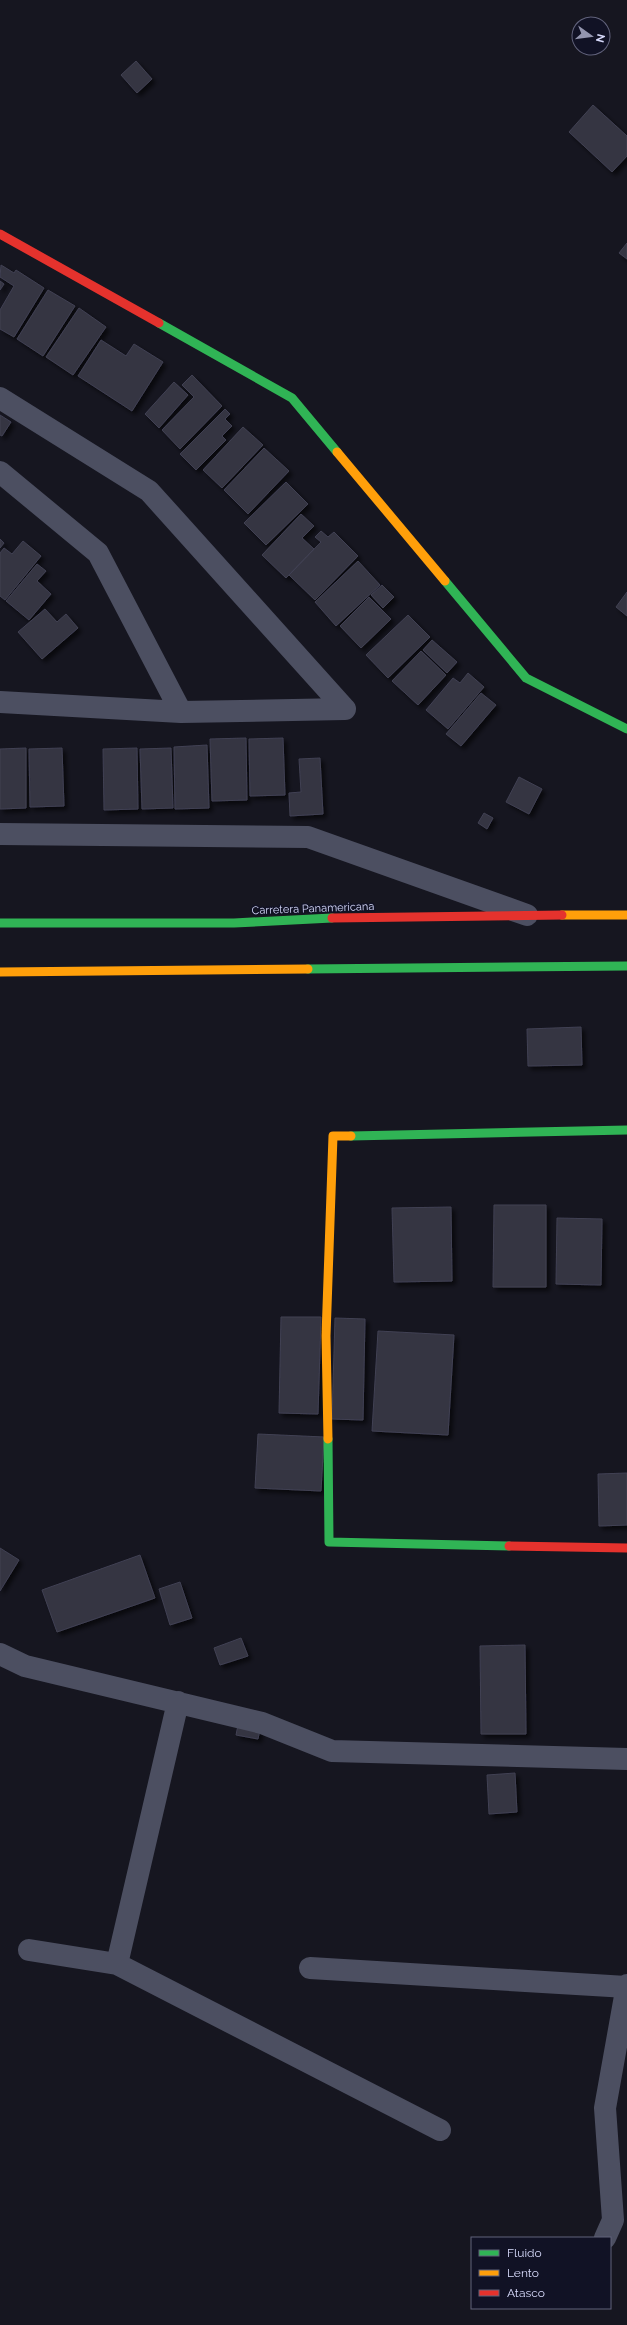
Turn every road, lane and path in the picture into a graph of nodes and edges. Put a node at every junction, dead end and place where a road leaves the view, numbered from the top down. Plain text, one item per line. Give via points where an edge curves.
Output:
1 (0, 234) edge
2 (0, 398) edge
3 (0, 472) edge
4 (0, 702) edge
5 (180, 712) junction
6 (627, 729) edge
7 (0, 834) edge
8 (627, 915) edge
9 (528, 916) junction
10 (0, 923) edge
11 (627, 966) edge
12 (0, 972) edge
13 (627, 1130) edge
14 (627, 1548) edge
15 (0, 1654) edge
16 (178, 1702) junction
17 (627, 1759) edge
18 (28, 1950) dead end
19 (117, 1964) junction
20 (310, 1968) dead end
21 (627, 1986) edge
22 (440, 2130) dead end
23 (605, 2237) edge

1 - 6 main road via 292,398 526,678
2 - 5 street via 150,491 346,709
3 - 5 street via 98,553
4 - 5 street
7 - 9 street via 308,837
8 - 9 main road, Carretera Panamericana
9 - 10 main road, Carretera Panamericana via 346,917 234,923
11 - 12 main road
13 - 14 main road via 333,1136 326,1336 329,1542
15 - 16 street via 25,1666
16 - 17 street via 262,1723 332,1751
16 - 19 street
18 - 19 street
19 - 22 street
20 - 21 street
21 - 23 street via 605,2108 613,2220

